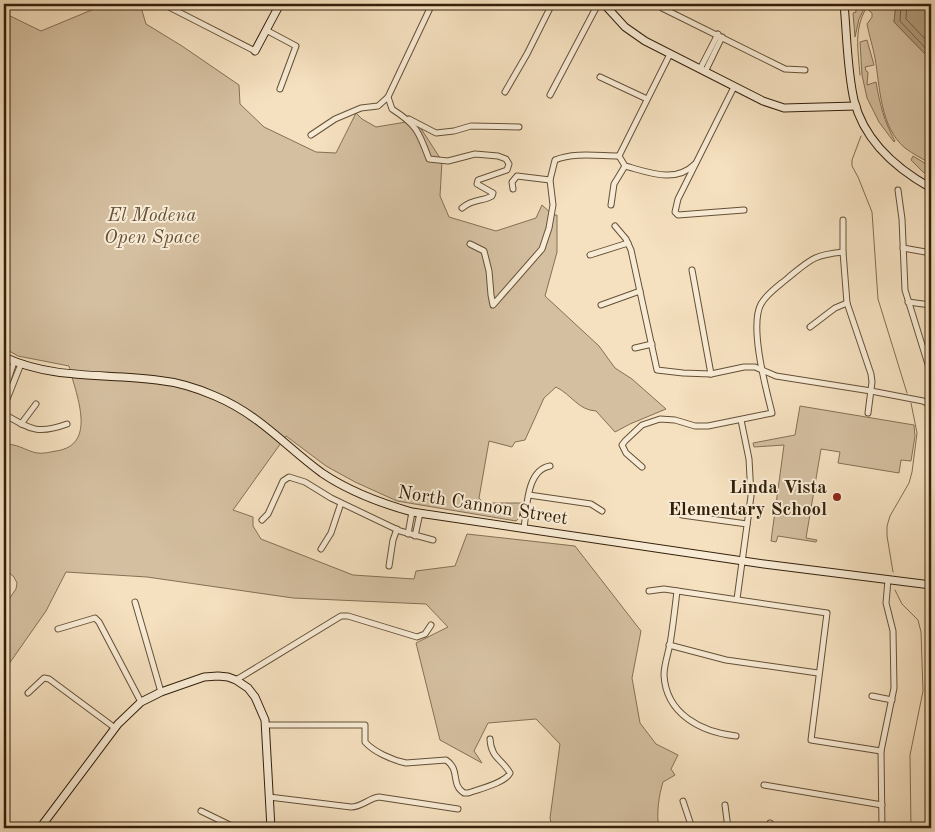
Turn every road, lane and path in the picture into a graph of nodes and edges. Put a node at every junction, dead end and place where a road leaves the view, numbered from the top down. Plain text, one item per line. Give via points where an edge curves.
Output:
1 (163, 4) edge
2 (280, 4) edge
3 (432, 4) edge
4 (552, 4) edge
5 (598, 4) edge
6 (604, 4) edge
7 (658, 4) edge
8 (844, 4) edge
9 (266, 30) junction
10 (720, 36) junction
11 (255, 51) joint
12 (670, 54) junction
13 (702, 70) junction
14 (805, 70) dead end
15 (600, 77) dead end
16 (734, 86) junction
17 (280, 89) dead end
18 (505, 92) dead end
19 (550, 95) dead end
20 (388, 97) junction
21 (647, 98) junction
22 (856, 106) junction
23 (407, 118) junction
24 (519, 127) dead end
25 (311, 135) dead end
26 (619, 156) junction
27 (695, 164) junction
28 (625, 166) junction
29 (550, 180) junction
30 (931, 188) edge
31 (513, 189) dead end
32 (898, 190) dead end
33 (611, 205) dead end
34 (462, 208) dead end
35 (744, 210) dead end
36 (843, 220) dead end
37 (615, 226) dead end
38 (628, 243) junction
39 (470, 244) dead end
40 (903, 248) junction
41 (843, 252) junction
42 (931, 253) edge
43 (590, 255) dead end
44 (692, 270) dead end
45 (640, 291) junction
46 (908, 302) junction
47 (847, 303) junction
48 (601, 305) dead end
49 (931, 305) edge
50 (810, 327) dead end
51 (652, 344) junction
52 (635, 348) dead end
53 (4, 358) edge
54 (18, 363) junction
55 (762, 371) junction
56 (710, 374) junction
57 (931, 374) edge
58 (872, 391) junction
59 (4, 392) edge
60 (4, 403) edge
61 (36, 404) dead end
62 (931, 404) edge
63 (868, 412) dead end
64 (4, 414) edge
65 (741, 420) junction
66 (21, 424) junction
67 (67, 424) dead end
68 (550, 466) dead end
69 (642, 467) dead end
70 (529, 495) junction
71 (341, 503) junction
72 (416, 512) junction
73 (602, 512) dead end
74 (682, 515) dead end
75 (262, 520) dead end
76 (747, 524) junction
77 (524, 528) junction
78 (397, 529) junction
79 (408, 534) junction
80 (415, 536) junction
81 (433, 540) dead end
82 (322, 549) dead end
83 (742, 561) junction
84 (389, 566) dead end
85 (888, 580) junction
86 (931, 585) edge
87 (677, 590) junction
88 (649, 591) dead end
89 (737, 599) junction
90 (135, 602) dead end
91 (431, 625) dead end
92 (58, 628) dead end
93 (670, 645) junction
94 (818, 673) junction
95 (236, 680) junction
96 (161, 692) junction
97 (28, 693) dead end
98 (872, 696) dead end
99 (892, 700) junction
100 (141, 702) junction
101 (265, 725) junction
102 (115, 728) junction
103 (736, 736) dead end
104 (490, 739) dead end
105 (881, 751) junction
106 (764, 785) dead end
107 (270, 797) junction
108 (683, 801) dead end
109 (725, 805) dead end
110 (882, 805) junction
111 (458, 809) dead end
112 (201, 811) dead end
113 (40, 828) edge
114 (236, 828) edge
115 (271, 828) edge
116 (692, 828) edge
117 (728, 828) edge
118 (882, 828) edge

1 - 11 street
2 - 9 main road
3 - 20 street
4 - 18 street
5 - 19 street
6 - 12 main road via 625,27
7 - 10 street
8 - 22 main road
9 - 11 main road
9 - 17 street via 296,46
10 - 13 street
10 - 14 street via 785,69
12 - 13 main road
12 - 21 street
13 - 16 main road
15 - 21 street
16 - 22 main road via 784,108
16 - 27 street
20 - 23 street via 392,109
20 - 25 street via 378,106 361,108 335,119
21 - 26 street
22 - 30 main road via 868,132 887,157
23 - 24 street via 436,133 471,126
23 - 34 street via 418,131 429,159 448,161 475,154 506,159 509,164 507,170 478,180 477,184 491,191 492,196 477,199
26 - 28 street
26 - 29 street via 592,155 555,160
27 - 28 street via 684,173 668,176
27 - 35 street via 678,199 676,214
28 - 33 street via 614,184
29 - 31 street via 517,176 512,182
29 - 39 street via 554,205 542,249 493,305 484,251
32 - 40 street
36 - 41 street
37 - 38 street
38 - 43 street
38 - 45 street
40 - 42 street
40 - 46 street
41 - 47 street
41 - 55 street via 822,254 808,262 765,298 758,310 756,323
44 - 56 street
45 - 48 street
45 - 51 street
46 - 49 street
46 - 57 street
47 - 50 street
47 - 58 street via 871,374
51 - 52 street
51 - 56 street via 657,370
53 - 54 main road, North Cannon Street
54 - 59 street
54 - 60 street
54 - 72 main road, North Cannon Street via 78,376 165,381 215,396 259,420 333,480 367,498
55 - 56 street via 744,367
55 - 58 street
55 - 65 street via 772,414
58 - 62 street
58 - 63 street
61 - 66 street
64 - 66 street
65 - 69 street via 695,426 660,419 642,425 622,446
65 - 76 street via 751,477
66 - 67 street via 42,431
68 - 70 street via 538,472
70 - 73 street via 591,504
70 - 77 street
71 - 75 street via 305,482 286,479
71 - 78 street
71 - 82 street
72 - 77 main road, North Cannon Street
72 - 79 street
72 - 80 street
74 - 76 street
76 - 83 street
77 - 83 main road, North Cannon Street
78 - 79 street
78 - 84 street
79 - 80 street
80 - 81 street
83 - 85 main road, North Cannon Street
83 - 89 street
85 - 86 main road, North Cannon Street
85 - 99 street via 886,603 893,631
87 - 88 street
87 - 89 street
87 - 93 street
89 - 94 street via 827,613
90 - 96 street
91 - 95 street via 425,634 417,637 345,615
92 - 100 street via 95,618
93 - 94 street via 726,660
93 - 103 street via 664,673 672,704 688,720 706,730
94 - 105 street via 811,740
95 - 96 main road via 204,677
95 - 101 main road via 255,697 262,709
96 - 100 main road
97 - 102 street via 44,678 49,680
98 - 99 street
99 - 105 street
100 - 102 main road
101 - 104 street via 365,725 365,742 371,748 406,763 446,760 454,767 459,790 468,793 507,778 510,773 494,757
101 - 107 main road
102 - 113 main road
105 - 110 street
106 - 110 street
107 - 111 street via 351,807 379,797
107 - 115 main road
108 - 116 street
109 - 117 street
110 - 118 street
112 - 114 street

